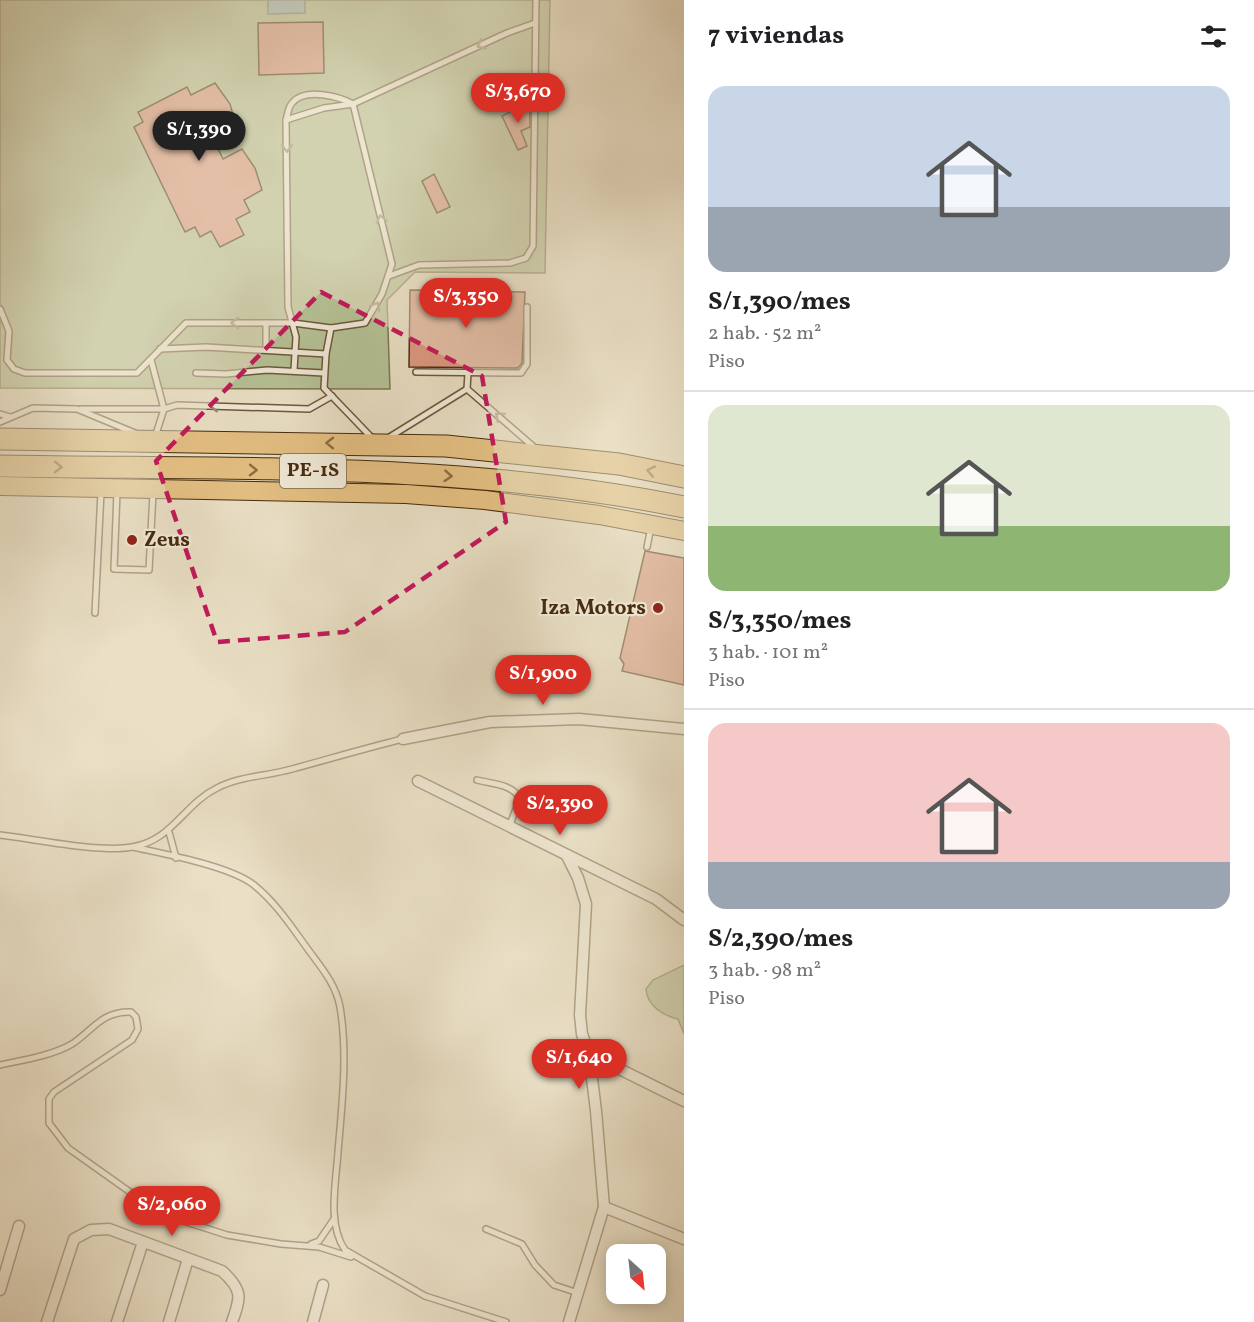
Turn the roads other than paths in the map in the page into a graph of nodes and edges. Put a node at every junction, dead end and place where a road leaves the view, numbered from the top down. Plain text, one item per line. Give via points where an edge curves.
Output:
1 (537, 0) edge
2 (535, 23) junction
3 (353, 104) junction
4 (286, 120) junction
5 (389, 276) junction
6 (527, 307) dead end
7 (0, 309) edge
8 (266, 323) junction
9 (293, 323) junction
10 (331, 328) junction
11 (160, 349) junction
12 (266, 349) junction
13 (296, 351) junction
14 (326, 354) junction
15 (151, 360) junction
16 (294, 370) junction
17 (417, 372) dead end
18 (196, 373) dead end
19 (324, 373) junction
20 (468, 373) junction
21 (467, 389) junction
22 (332, 396) junction
23 (77, 408) junction
24 (164, 409) junction
25 (0, 414) edge
26 (10, 417) junction
27 (0, 422) edge
28 (0, 439) edge
29 (154, 441) junction
30 (378, 444) junction
31 (543, 454) junction
32 (0, 466) edge
33 (684, 477) edge
34 (0, 486) edge
35 (110, 488) junction
36 (153, 489) junction
37 (684, 507) edge
38 (651, 525) junction
39 (684, 531) edge
40 (647, 547) dead end
41 (95, 613) dead end
42 (684, 729) edge
43 (403, 739) joint
44 (477, 780) dead end
45 (418, 781) dead end
46 (509, 827) junction
47 (169, 832) junction
48 (0, 835) edge
49 (132, 847) junction
50 (567, 856) junction
51 (176, 858) junction
52 (684, 920) edge
53 (589, 1054) junction
54 (0, 1065) edge
55 (684, 1101) edge
56 (604, 1207) junction
57 (335, 1218) junction
58 (19, 1226) dead end
59 (486, 1229) dead end
60 (684, 1239) edge
61 (143, 1242) junction
62 (307, 1246) junction
63 (5, 1255) edge
64 (188, 1259) junction
65 (358, 1260) junction
66 (323, 1285) dead end
67 (0, 1290) edge
68 (578, 1293) junction
69 (47, 1322) edge
70 (117, 1322) edge
71 (169, 1322) edge
72 (232, 1322) edge
73 (313, 1322) edge
74 (506, 1322) edge
75 (569, 1322) edge

1 - 2 lane
2 -> 3 lane
2 - 5 lane via 533,246 526,258 510,263 419,265
3 - 4 lane
3 - 4 lane via 339,97 303,96 289,106
5 -> 3 lane via 392,264
4 -> 9 lane via 288,307
10 -> 5 lane via 365,323
6 - 20 lane via 526,370
7 - 15 lane via 9,331 7,360 14,369 25,373 137,373
8 - 9 lane
8 -> 11 lane via 186,323
8 - 12 lane
9 - 10 lane
9 - 13 lane
10 - 14 lane
11 - 12 lane
11 - 15 lane
12 - 13 lane
13 - 14 lane
13 - 16 lane
14 - 19 lane
15 - 24 lane
16 - 18 lane
16 - 19 lane
17 - 20 lane
19 - 22 lane via 324,388
20 - 21 lane
21 - 30 lane
31 -> 21 lane
22 -> 24 lane via 309,409 177,405
22 - 30 lane
23 - 24 lane
23 - 26 lane via 33,408
23 - 29 lane
24 - 29 lane
25 - 26 lane
26 - 27 lane
28 - 29 highway, PE-1S
30 -> 29 highway, PE-1S
30 - 31 highway, PE-1S
33 -> 31 highway, PE-1S
32 -> 37 highway, PE-1S via 389,472 539,484
34 - 35 main road
35 - 36 main road
35 - 36 lane via 114,568 149,570
35 - 41 lane
36 - 38 main road via 429,496 508,503
38 - 39 main road
38 - 40 lane
42 - 43 street via 579,719 490,722
43 - 47 lane via 224,785 195,803
44 - 46 lane via 514,789 518,794 520,799
45 - 46 street
46 - 50 street
47 - 49 lane
47 - 51 lane
48 - 49 lane
49 - 51 lane
50 - 52 street via 656,899
50 - 53 street via 586,904 580,1015
51 - 57 lane via 252,884 274,904 333,984 340,1005 344,1051
53 - 55 street
53 - 56 street
54 - 62 lane via 53,1052 71,1044 99,1020 131,1012 138,1029 132,1040 54,1092 49,1100 49,1123 55,1133 83,1161 171,1217 227,1235
56 - 60 street
56 - 68 street
57 - 62 lane via 319,1241
57 - 65 lane via 338,1241
58 - 63 street
59 - 68 lane via 522,1244 554,1285
61 - 64 street
61 - 69 street via 109,1229 91,1230 74,1239
61 - 70 street
62 - 65 lane
63 - 67 street
64 - 71 street
64 - 72 street via 222,1271 236,1284 240,1300
65 - 74 lane via 425,1296
66 - 73 street
68 - 75 street

